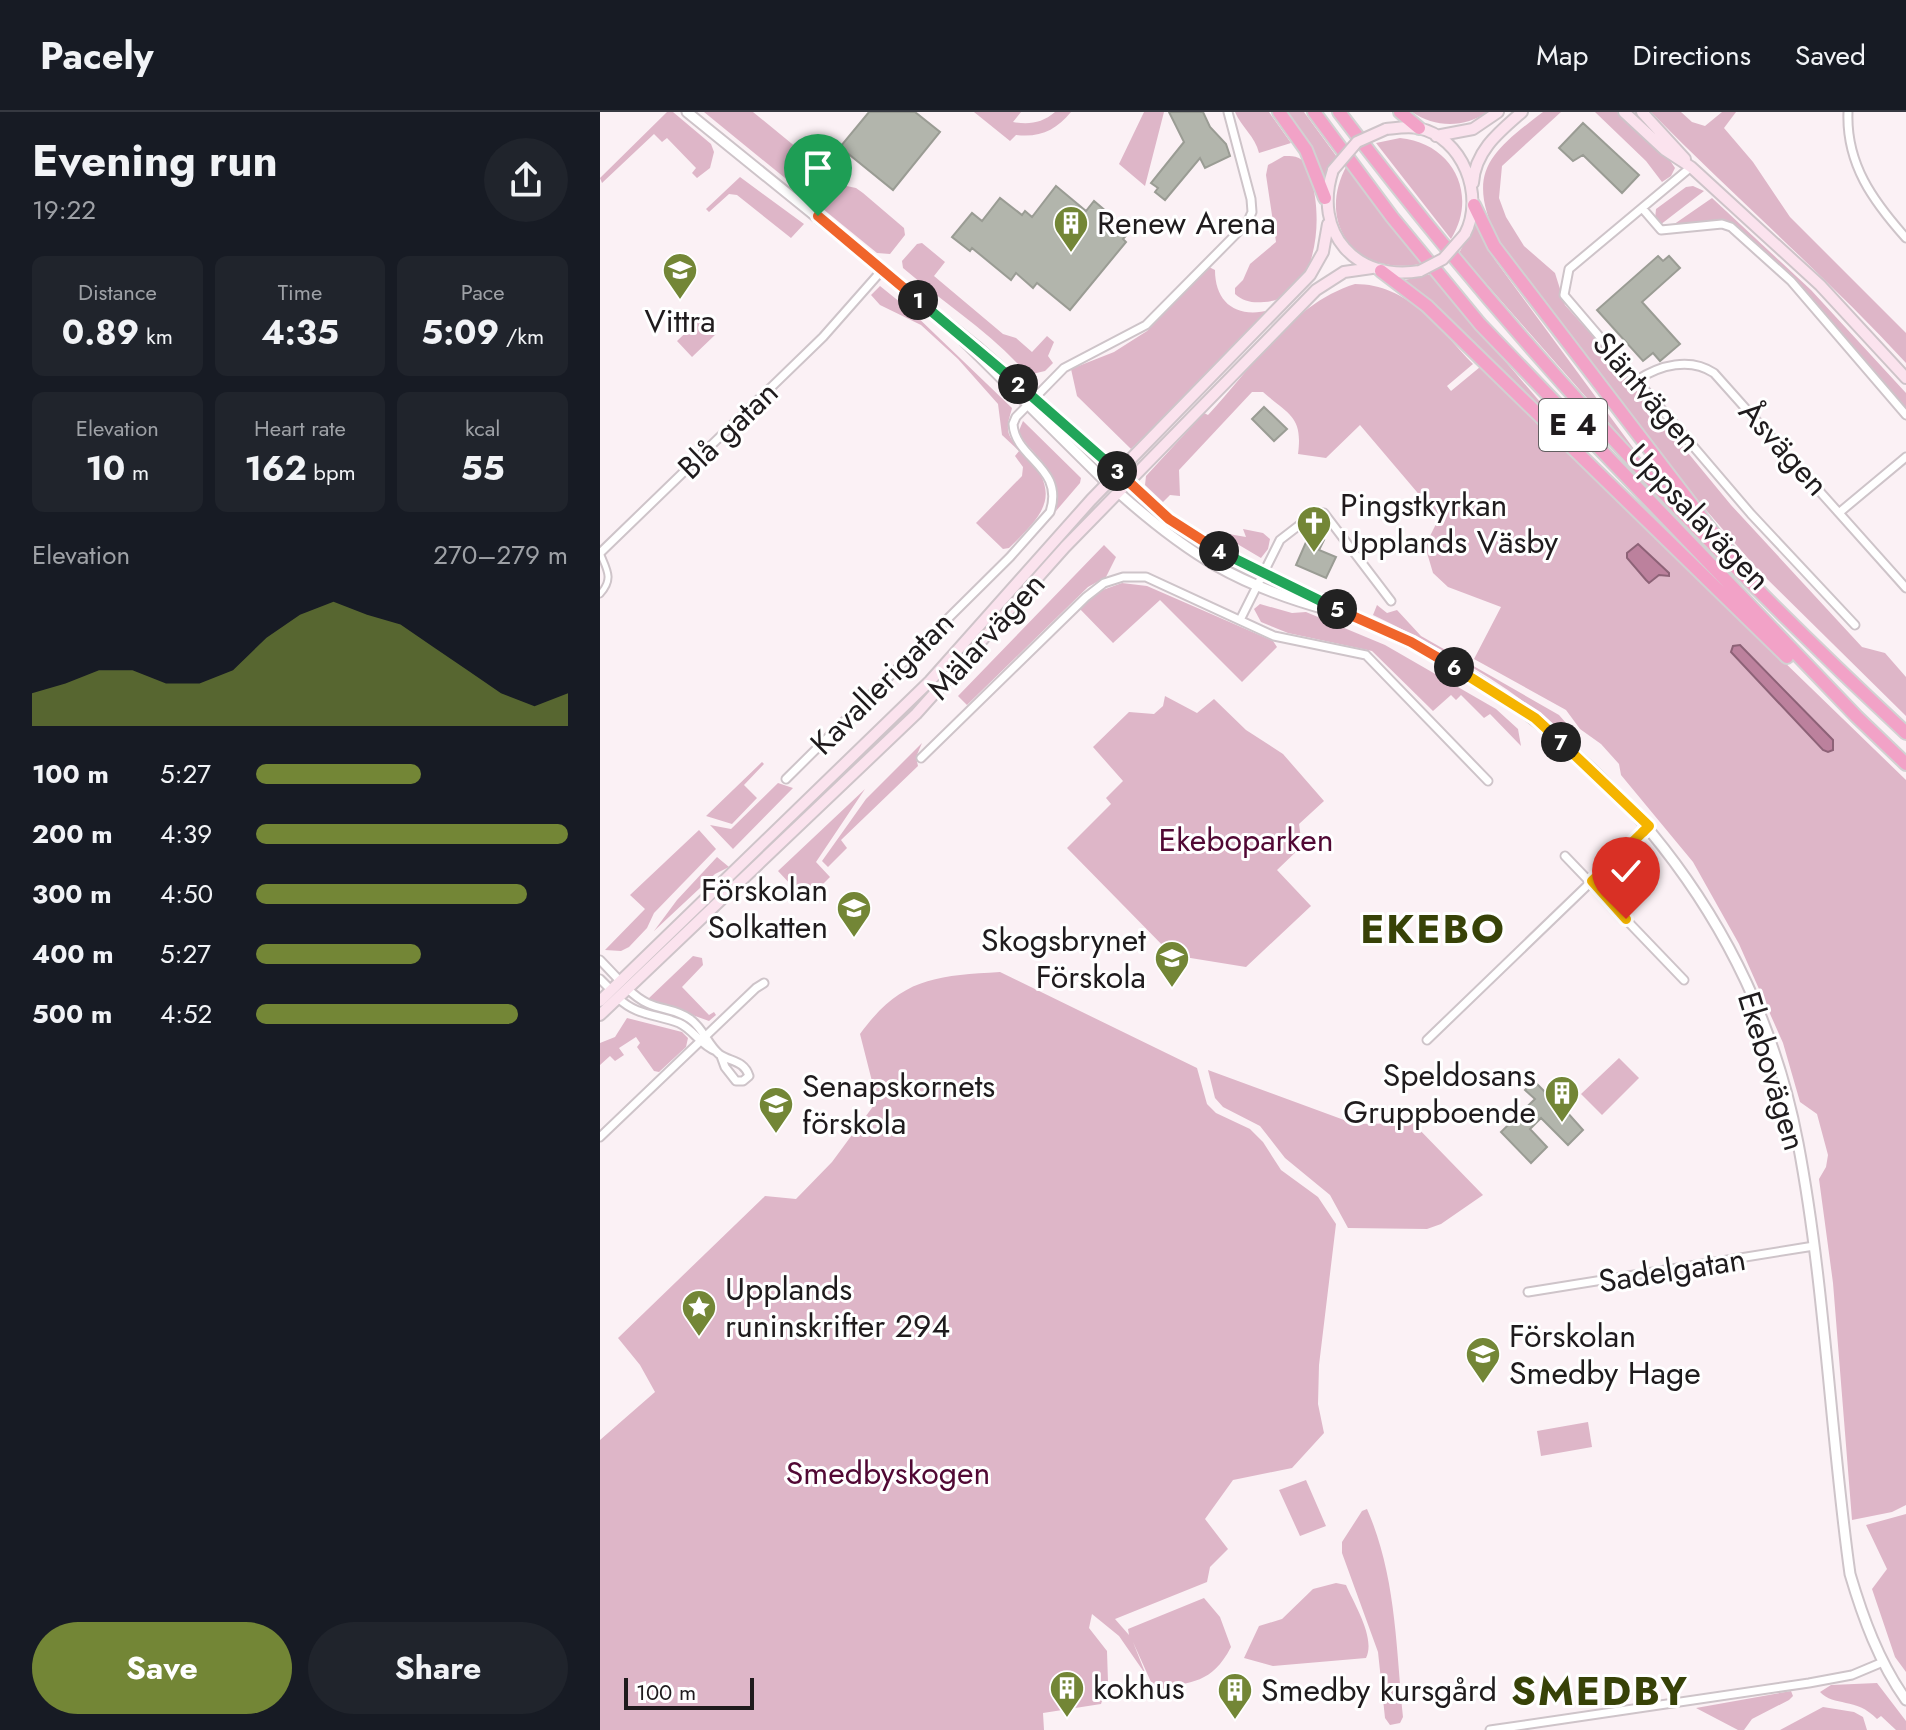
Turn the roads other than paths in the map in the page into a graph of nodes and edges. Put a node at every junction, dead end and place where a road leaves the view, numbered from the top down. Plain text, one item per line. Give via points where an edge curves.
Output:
1 (687, 112) edge
2 (1228, 112) edge
3 (1279, 112) edge
4 (1314, 112) edge
5 (1339, 112) edge
6 (1400, 112) edge
7 (1498, 112) edge
8 (1522, 112) edge
9 (1624, 112) edge
10 (1642, 112) edge
11 (1848, 112) edge
12 (1419, 128) junction
13 (1436, 136) junction
14 (1691, 167) junction
15 (1473, 190) junction
16 (1325, 198) junction
17 (1474, 205) junction
18 (1642, 208) junction
19 (1328, 224) junction
20 (1906, 238) edge
21 (883, 269) junction
22 (1377, 269) junction
23 (1906, 378) edge
24 (1637, 380) junction
25 (1031, 401) junction
26 (1906, 415) edge
27 (1906, 457) edge
28 (1118, 471) junction
29 (1129, 481) junction
30 (1107, 483) junction
31 (1118, 492) junction
32 (1840, 512) junction
33 (600, 553) edge
34 (1263, 575) junction
35 (1256, 588) junction
36 (1906, 588) edge
37 (600, 594) edge
38 (1391, 601) dead end
39 (1347, 615) junction
40 (1240, 620) junction
41 (1855, 625) dead end
42 (1813, 646) junction
43 (1857, 717) junction
44 (1906, 733) edge
45 (921, 758) dead end
46 (1906, 764) edge
47 (786, 779) dead end
48 (1488, 781) dead end
49 (1649, 826) junction
50 (1565, 856) dead end
51 (1592, 881) junction
52 (600, 960) edge
53 (600, 979) edge
54 (1684, 980) dead end
55 (764, 983) dead end
56 (624, 985) junction
57 (615, 994) junction
58 (600, 1001) edge
59 (600, 1015) edge
60 (703, 1038) junction
61 (1427, 1040) dead end
62 (719, 1053) dead end
63 (600, 1137) edge
64 (1814, 1246) junction
65 (1528, 1292) dead end
66 (1883, 1662) junction
67 (1906, 1700) edge
68 (1490, 1730) edge

1 - 21 street
2 - 25 street via 1251,199 1247,223 1146,325 1064,368
3 - 16 highway via 1306,150
4 - 43 highway, Uppsalavägen / E 4 via 1480,324
5 - 42 highway, Uppsalavägen / E 4 via 1406,201 1591,418
6 - 12 highway
7 - 13 main road via 1473,129
8 - 15 main road via 1480,156
9 - 14 main road
10 - 14 main road
11 - 20 street via 1849,144 1858,172
12 - 13 main road
12 - 16 main road, bridge via 1386,129 1357,142 1333,170
13 - 15 main road via 1465,168
14 - 18 street, Släntvägen
14 - 23 main road via 1820,285
15 - 17 main road
16 - 19 main road
17 - 22 main road, bridge via 1465,234 1443,259 1420,271
17 - 42 highway via 1494,246 1532,297 1715,535
18 - 24 street, Släntvägen via 1569,269 1564,295
18 - 26 street via 1661,230 1731,227 1791,281
19 - 22 main road via 1345,248
19 - 28 main road, Mälarvägen via 1323,252 1310,275
21 - 25 street via 976,346
21 - 33 street, Blå gatan via 823,337
22 - 29 main road, Mälarvägen via 1344,272 1316,290
22 - 43 highway via 1427,306 1758,630
24 - 32 street, Åsvägen via 1656,367 1705,367 1738,396
24 - 41 street, Släntvägen via 1774,541
25 - 28 street
25 - 30 street
25 - 47 street, Kavallerigatan via 1016,417 1013,432 1050,483 1050,512
27 - 32 street
28 - 29 main road
28 - 30 main road, Mälarvägen
29 - 31 main road, Mälarvägen
29 - 34 street, Ekebovägen via 1169,519
30 - 31 main road
30 - 56 main road, Mälarvägen via 915,697
31 - 35 street, Ekebovägen via 1188,550
31 - 56 main road, Mälarvägen via 916,714
32 - 36 street, Åsvägen
33 - 37 street, Blå gatan via 610,577
34 - 35 street
34 - 38 street via 1280,540 1315,513 1324,513
34 - 39 street, Ekebovägen
35 - 39 street, Ekebovägen
35 - 40 street
39 - 49 street, Ekebovägen via 1411,642 1535,718
40 - 45 street via 1146,577 1104,583
40 - 48 street via 1274,636 1366,655
42 - 44 highway, Uppsalavägen / E 4
43 - 46 highway, Uppsalavägen / E 4
49 - 51 street
49 - 64 street, Ekebovägen via 1702,901 1760,1016 1798,1140
50 - 51 street
51 - 54 street
51 - 61 street
52 - 56 street
53 - 57 street
55 - 60 street
56 - 57 main road, Mälarvägen
56 - 60 street via 645,1005 685,1016
57 - 58 main road, Mälarvägen
57 - 59 main road, Mälarvägen
57 - 60 street via 636,1013 679,1023
60 - 62 street
60 - 63 street
64 - 65 street, Sadelgatan
64 - 66 street, Ekebovägen via 1850,1574
66 - 67 street, Ekebovägen
66 - 68 street via 1852,1675 1809,1683

